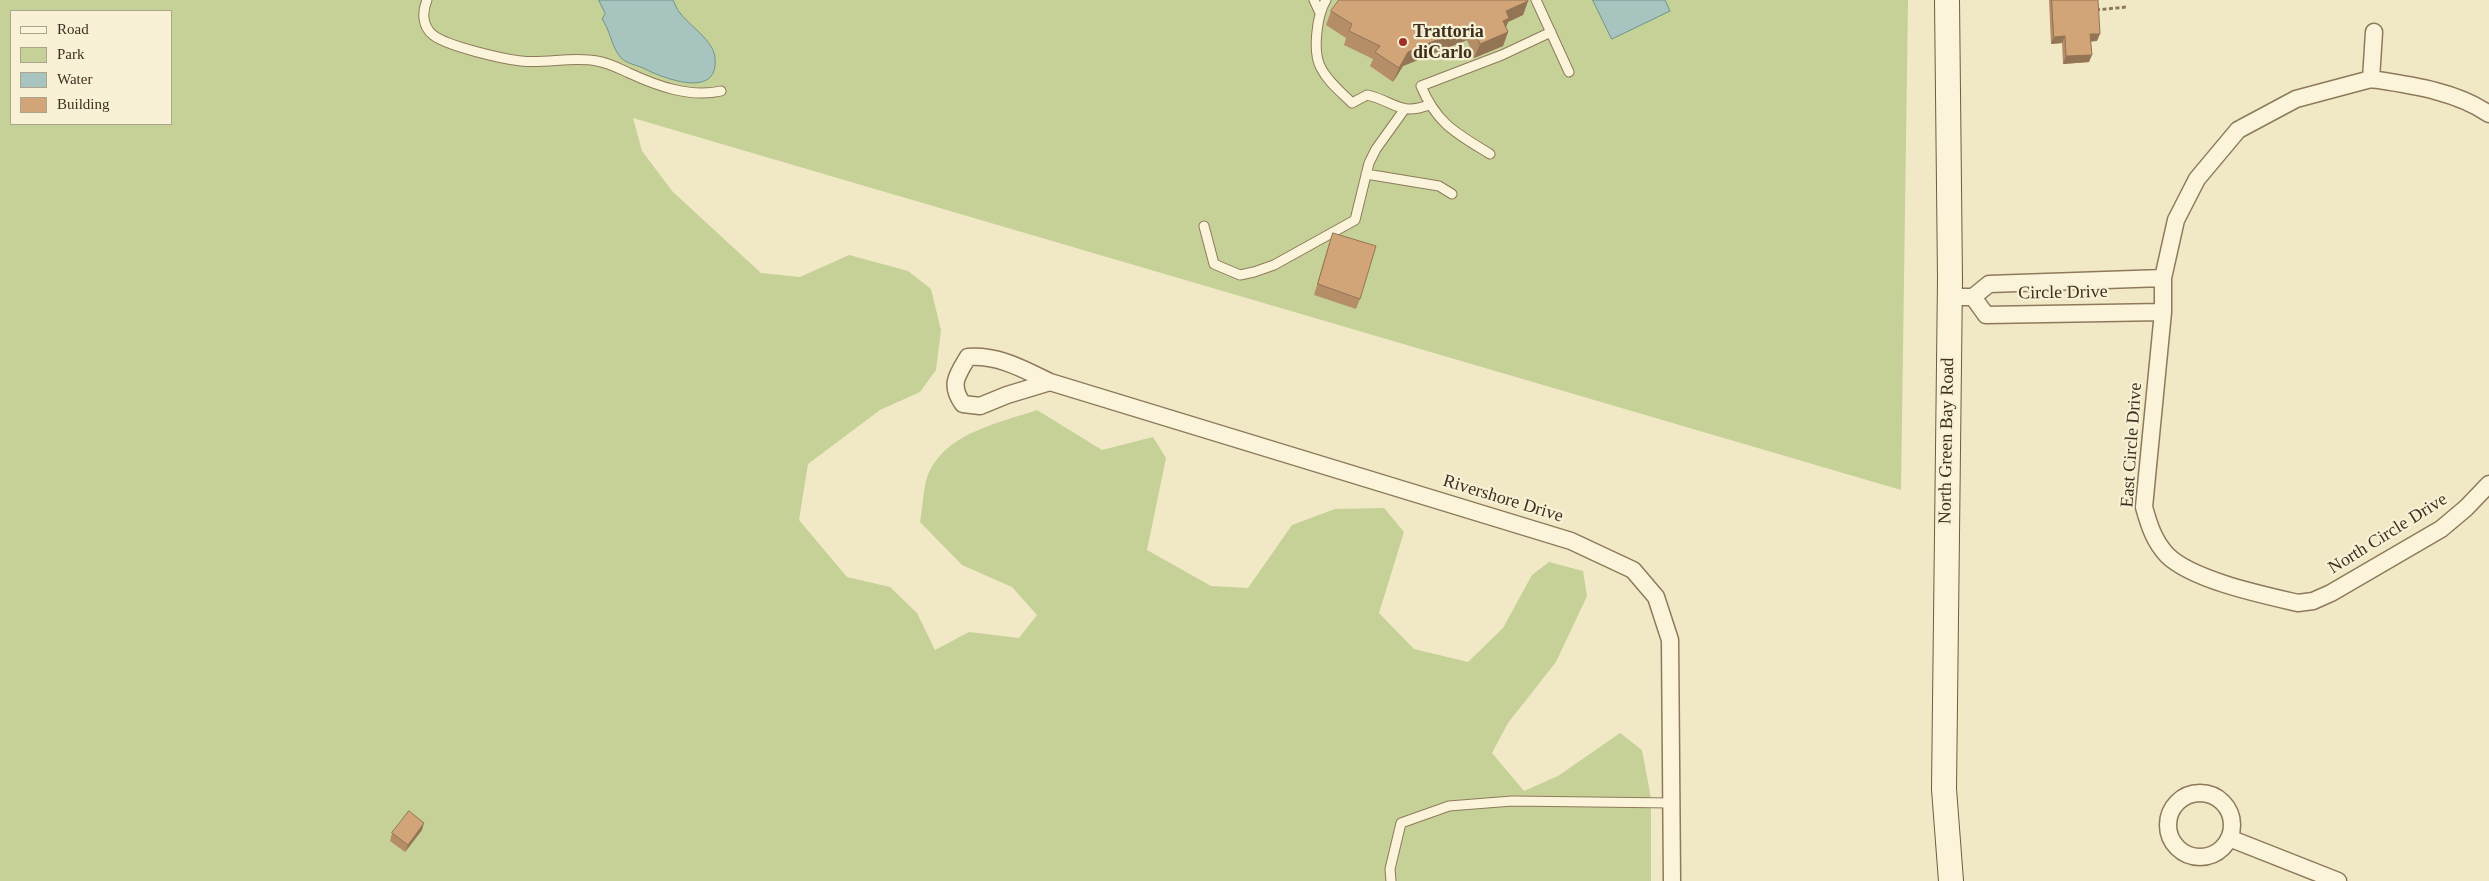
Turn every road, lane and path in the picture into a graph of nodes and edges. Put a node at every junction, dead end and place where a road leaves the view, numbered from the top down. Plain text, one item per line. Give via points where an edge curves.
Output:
1 (427, 0) edge
2 (1314, 0) edge
3 (1326, 0) edge
4 (1536, 0) edge
5 (1948, 0) edge
6 (2127, 7) dead end
7 (2095, 10) edge
8 (1320, 11) junction
9 (1550, 32) junction
10 (2374, 32) dead end
11 (1569, 72) dead end
12 (2371, 79) junction
13 (721, 91) dead end
14 (1429, 105) junction
15 (1404, 110) junction
16 (2489, 114) edge
17 (1490, 154) dead end
18 (1366, 174) junction
19 (1452, 194) dead end
20 (1204, 226) dead end
21 (2164, 278) junction
22 (1949, 297) junction
23 (1972, 297) junction
24 (2163, 312) junction
25 (1050, 382) junction
26 (2489, 484) edge
27 (2298, 603) joint
28 (1672, 803) junction
29 (2229, 838) dead end
30 (1391, 881) edge
31 (1672, 881) edge
32 (1951, 881) edge
33 (2338, 881) edge

1 - 13 lane via 423,8 429,30 440,38 469,48 521,61 595,60 688,93 704,95
2 - 8 lane
3 - 8 lane
4 - 9 lane
5 - 22 street, North Green Bay Road
6 - 7 path
8 - 15 lane via 1319,66 1327,78 1352,103 1367,95
9 - 11 lane
9 - 14 lane via 1502,55 1421,86
10 - 12 street
12 - 16 street via 2416,86 2476,104
12 - 21 street, East Circle Drive via 2296,99 2238,130 2197,179 2176,220
14 - 15 lane
14 - 17 lane via 1438,118
15 - 18 lane via 1376,149
18 - 19 lane via 1439,186
18 - 20 lane via 1355,220 1274,265 1254,272 1240,275 1214,264
21 - 23 street, Circle Drive via 1989,284
21 - 24 street, East Circle Drive
22 - 23 street
22 - 32 street, North Green Bay Road via 1944,789
23 - 24 street, Circle Drive via 1986,314
24 - 27 street, East Circle Drive via 2144,507 2152,534 2167,555 2191,573
25 - 25 street, Rivershore Drive via 1010,362 985,356 968,357 956,376 956,394 963,404 980,406
25 - 28 street, Rivershore Drive via 1571,541 1633,570 1656,597 1670,640
26 - 27 street, North Circle Drive via 2441,529 2331,593
28 - 30 lane via 1512,801 1449,806 1401,824 1390,869
28 - 31 street, Rivershore Drive
29 - 33 street

